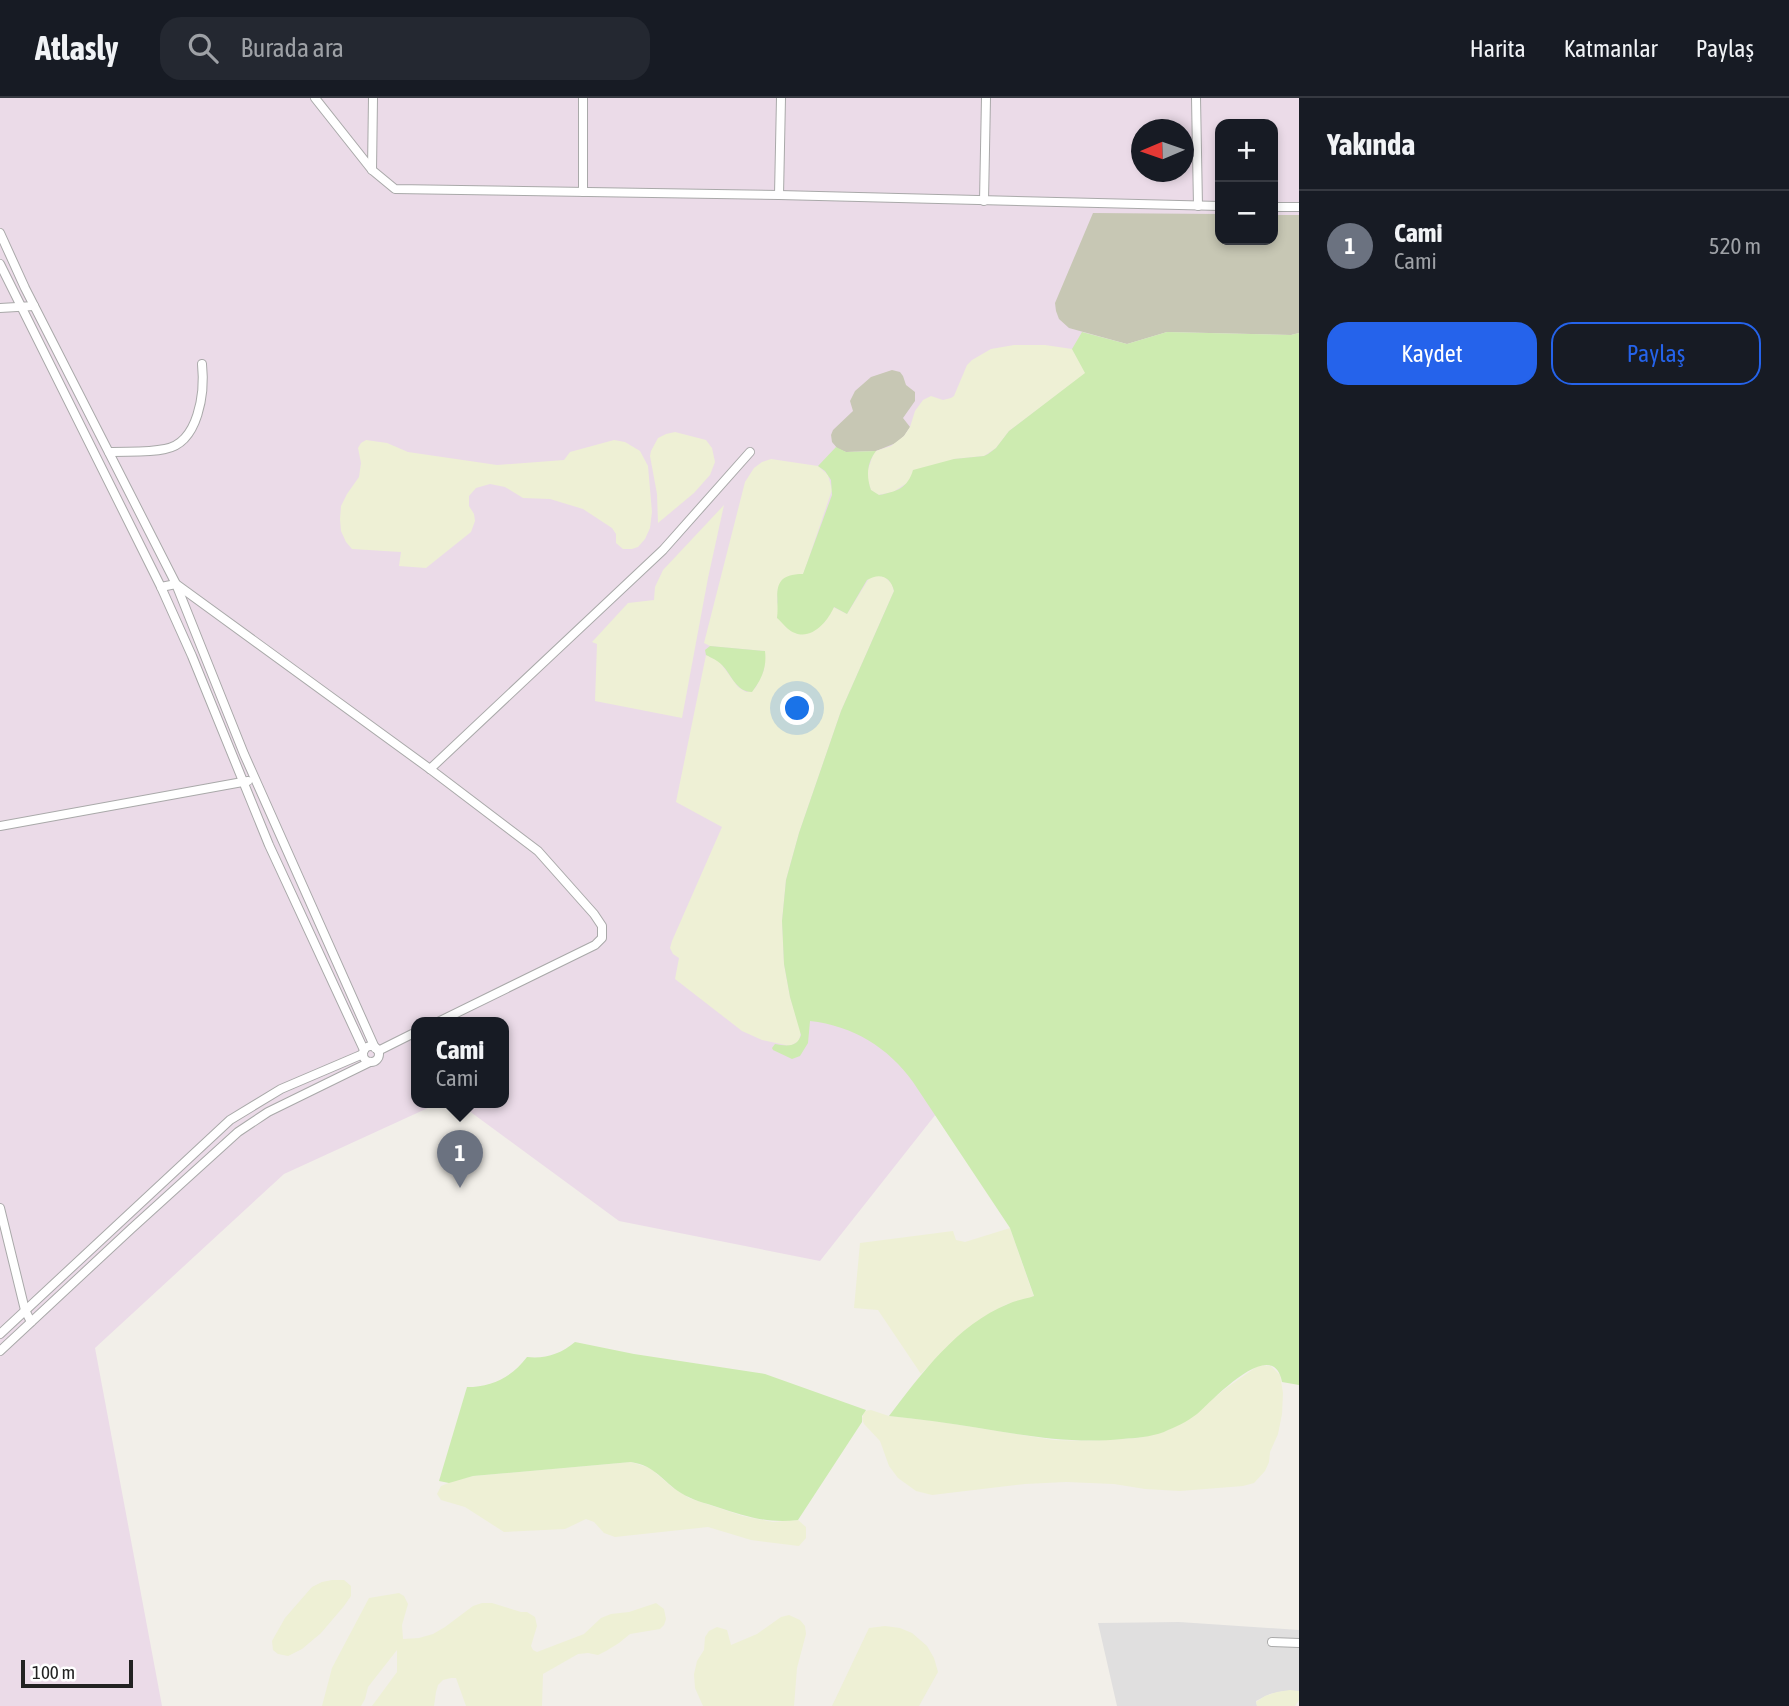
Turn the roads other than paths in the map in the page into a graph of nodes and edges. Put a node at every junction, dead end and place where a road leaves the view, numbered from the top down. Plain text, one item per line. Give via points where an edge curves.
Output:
1 (315, 98) edge
2 (373, 98) edge
3 (583, 98) edge
4 (781, 98) edge
5 (986, 98) edge
6 (1196, 98) edge
7 (372, 170) junction
8 (583, 192) junction
9 (779, 195) junction
10 (984, 201) junction
11 (1198, 206) junction
12 (1215, 206) edge
13 (1278, 207) edge
14 (1299, 207) edge
15 (0, 233) edge
16 (0, 264) edge
17 (34, 306) junction
18 (21, 307) junction
19 (0, 308) edge
20 (201, 364) dead end
21 (109, 452) junction
22 (750, 452) dead end
23 (176, 584) junction
24 (161, 587) junction
25 (430, 769) junction
26 (255, 779) junction
27 (243, 782) junction
28 (0, 826) edge
29 (448, 1017) edge
30 (411, 1034) edge
31 (377, 1050) junction
32 (364, 1052) junction
33 (370, 1062) junction
34 (0, 1208) edge
35 (25, 1310) junction
36 (31, 1322) junction
37 (0, 1334) edge
38 (0, 1350) edge
39 (1272, 1642) dead end
40 (1299, 1643) edge

1 - 7 street
2 - 7 street
3 - 8 street
4 - 9 street
5 - 10 street
6 - 11 street
7 - 8 street via 395,189
8 - 9 street
9 - 10 street
10 - 11 street
11 - 12 street
13 - 14 street
15 - 17 street
16 - 18 street
17 - 18 street
17 - 21 street
18 - 19 street
18 - 24 street
20 - 21 street via 200,404 181,441 164,449
21 - 23 street
22 - 25 street via 663,550
23 - 24 street
23 - 25 street
23 - 26 street
24 - 27 street
25 - 29 street via 538,851 587,905 603,930 595,945
26 - 27 street
26 - 31 street
27 - 28 street
27 - 32 street
30 - 31 street
31 - 32 street via 369,1047
31 - 33 street via 377,1059
32 - 33 street
32 - 35 street via 281,1089 230,1120
33 - 36 street via 248,1125
34 - 35 street
35 - 36 street
35 - 37 street
36 - 38 street
39 - 40 street

